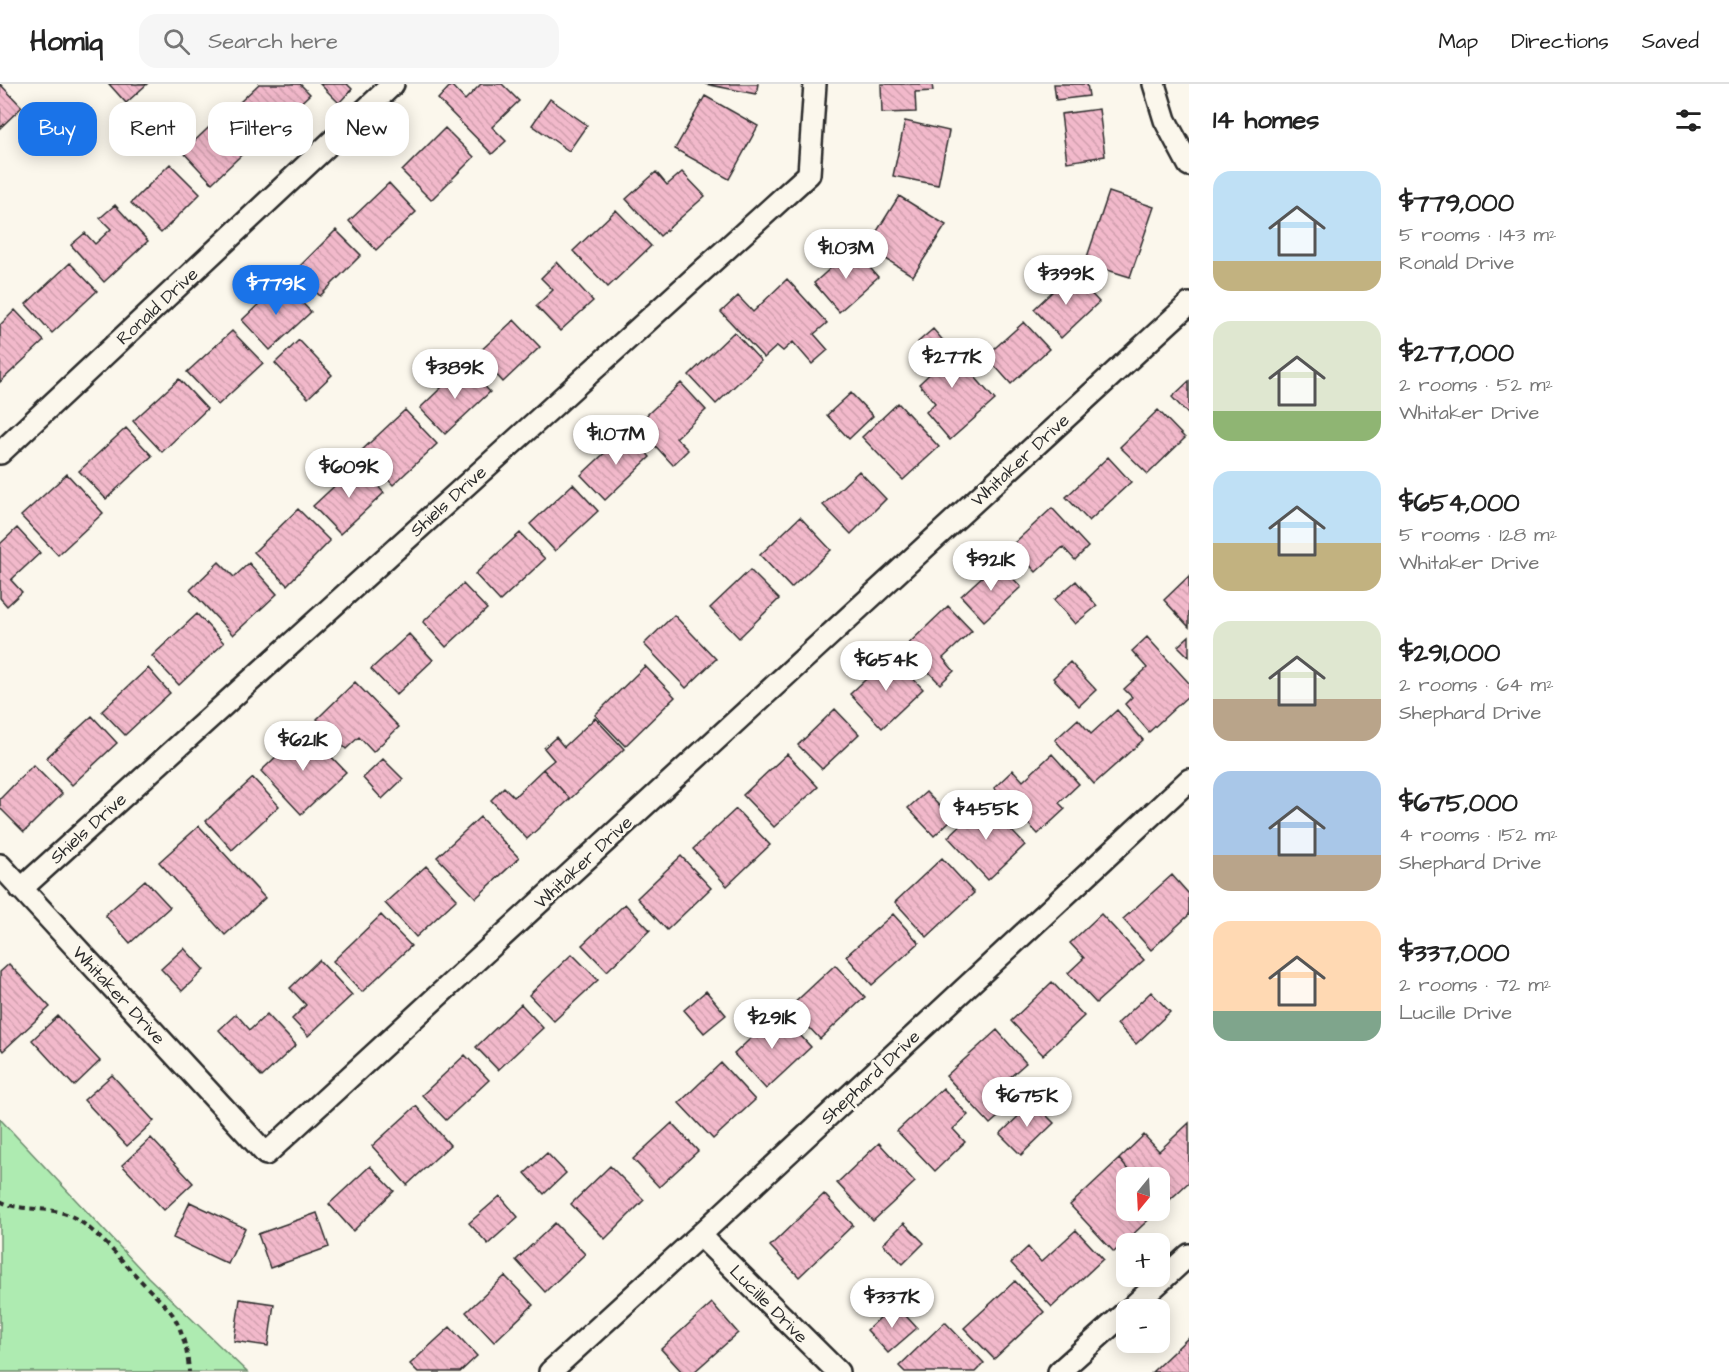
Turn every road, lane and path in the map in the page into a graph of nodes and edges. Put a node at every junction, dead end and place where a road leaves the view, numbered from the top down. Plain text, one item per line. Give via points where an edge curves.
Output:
1 (393, 84) edge
2 (816, 84) edge
3 (1154, 84) edge
4 (1189, 165) edge
5 (1189, 304) edge
6 (0, 453) edge
7 (1189, 780) edge
8 (0, 865) edge
9 (21, 889) junction
10 (0, 1201) edge
11 (700, 1235) junction
12 (1189, 1255) edge
13 (1141, 1299) edge
14 (1116, 1322) edge
15 (189, 1372) edge
16 (550, 1372) edge
17 (838, 1372) edge
18 (1059, 1372) edge

1 - 6 street, Ronald Drive
2 - 9 street, Shiels Drive via 809,174
3 - 4 street via 1166,120
5 - 9 street, Whitaker Drive via 266,1154
7 - 11 street, Shephard Drive
8 - 9 street, Whitaker Drive
10 - 15 path via 13,1207 70,1215 90,1230 172,1314 182,1336
11 - 16 street, Shephard Drive
11 - 17 street, Lucille Drive
12 - 13 street
14 - 18 street

